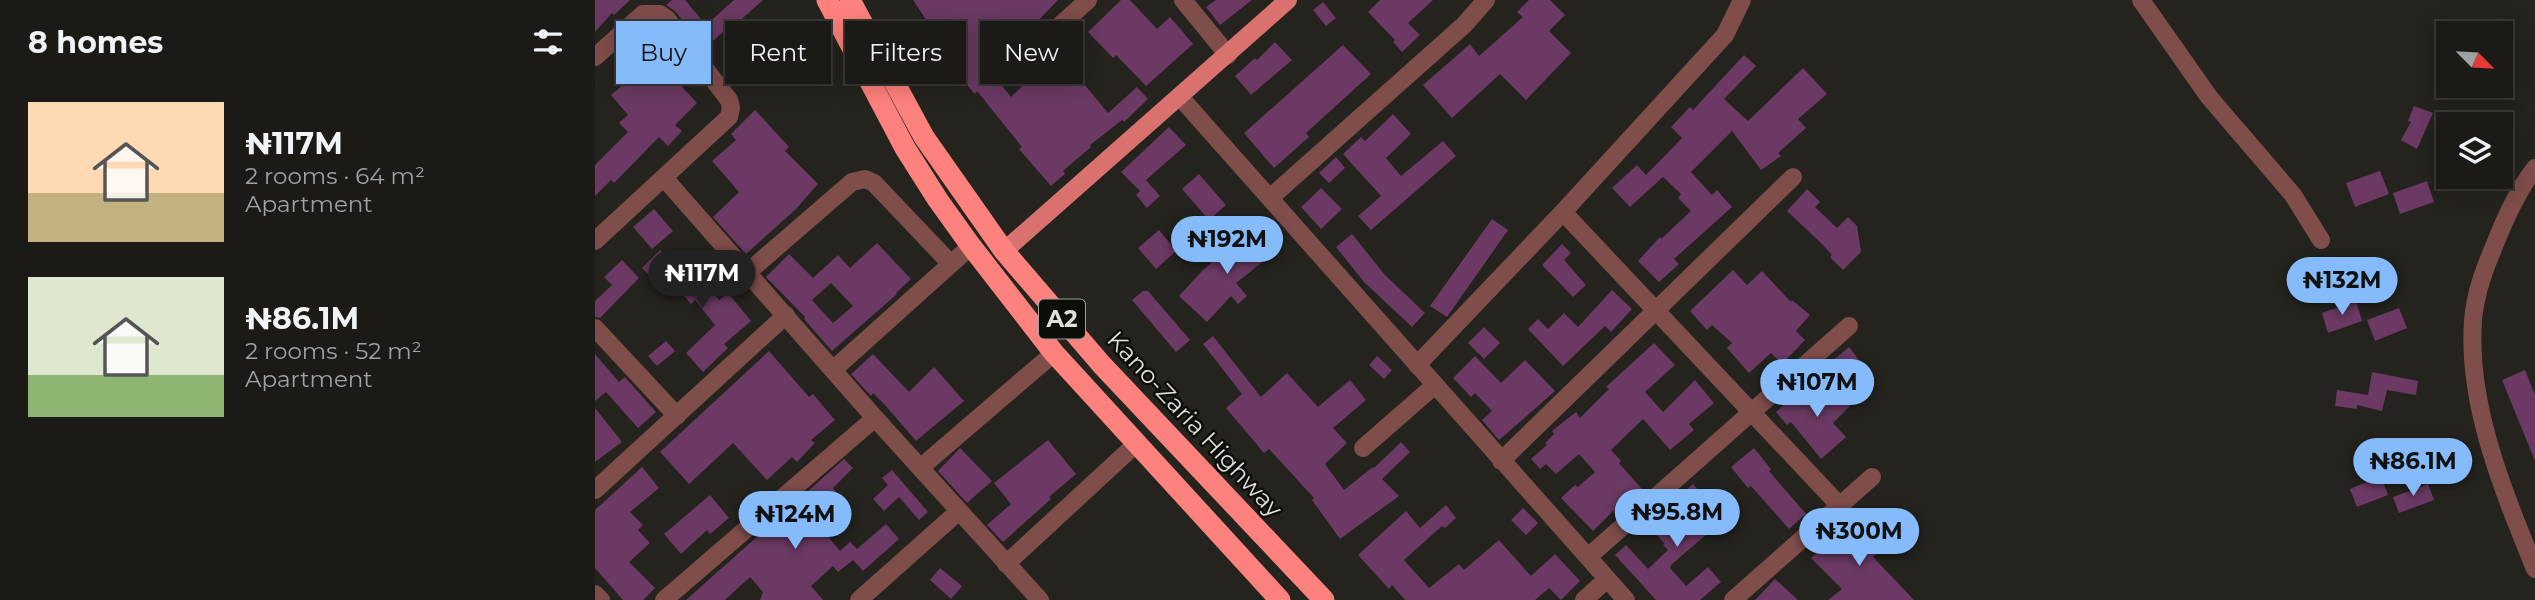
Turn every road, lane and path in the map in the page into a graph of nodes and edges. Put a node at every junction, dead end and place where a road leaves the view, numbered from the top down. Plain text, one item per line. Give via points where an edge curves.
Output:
1 (827, 0) edge
2 (851, 0) edge
3 (1088, 0) edge
4 (1183, 0) edge
5 (1288, 0) edge
6 (1486, 0) edge
7 (1742, 0) edge
8 (2141, 0) edge
9 (1065, 21) edge
10 (1228, 55) junction
11 (595, 57) edge
12 (1180, 97) junction
13 (2535, 168) edge
14 (1793, 177) dead end
15 (664, 178) junction
16 (1271, 197) junction
17 (1563, 212) junction
18 (2321, 240) dead end
19 (595, 241) edge
20 (971, 246) junction
21 (1004, 251) junction
22 (951, 264) junction
23 (748, 272) junction
24 (1656, 310) junction
25 (786, 315) junction
26 (1849, 326) dead end
27 (595, 328) edge
28 (1053, 354) junction
29 (1417, 365) junction
30 (834, 369) junction
31 (1435, 385) junction
32 (1753, 411) junction
33 (677, 416) junction
34 (875, 418) junction
35 (1136, 444) junction
36 (1363, 448) dead end
37 (1501, 461) junction
38 (920, 468) junction
39 (1872, 477) dead end
40 (595, 490) edge
41 (1840, 506) junction
42 (959, 511) junction
43 (1588, 557) junction
44 (1006, 564) junction
45 (2535, 569) edge
46 (1607, 579) junction
47 (595, 594) edge
48 (601, 600) edge
49 (664, 600) edge
50 (859, 600) edge
51 (1039, 600) edge
52 (1280, 600) edge
53 (1324, 600) edge
54 (1584, 600) edge
55 (1626, 600) edge
56 (1733, 600) edge

1 - 20 highway, A2 via 905,149
2 - 21 highway, Kano-Zaria Highway / A2 via 924,137
3 - 9 street
4 - 10 street
5 - 10 main road
6 - 16 street via 1464,26
7 - 17 street via 1725,35
8 - 18 street via 2209,97 2293,195
10 - 12 main road
11 - 15 street via 643,14 660,14 729,100 729,117
12 - 16 street
12 - 21 main road
13 - 45 street via 2515,198 2481,276 2472,358 2491,450
14 - 24 street
15 - 19 street
15 - 23 street
16 - 29 street
17 - 24 street
17 - 29 street
20 - 22 street
20 - 28 highway, A2
21 - 53 highway, Kano-Zaria Highway / A2 via 1102,365
22 - 23 street via 865,179 852,183
22 - 30 street
23 - 25 street
24 - 32 street
24 - 37 street
25 - 30 street
25 - 33 street
26 - 32 street
27 - 33 street
28 - 35 highway, A2
28 - 38 street
29 - 31 street
30 - 34 street
31 - 36 street
31 - 37 street
32 - 41 street
32 - 43 street
33 - 40 street
34 - 38 street
34 - 49 street
35 - 44 street
35 - 52 highway, A2
37 - 43 street
38 - 42 street
39 - 41 street
41 - 56 street
42 - 44 street
42 - 50 street
43 - 46 street
44 - 51 street
46 - 54 street
46 - 55 street
47 - 48 street

